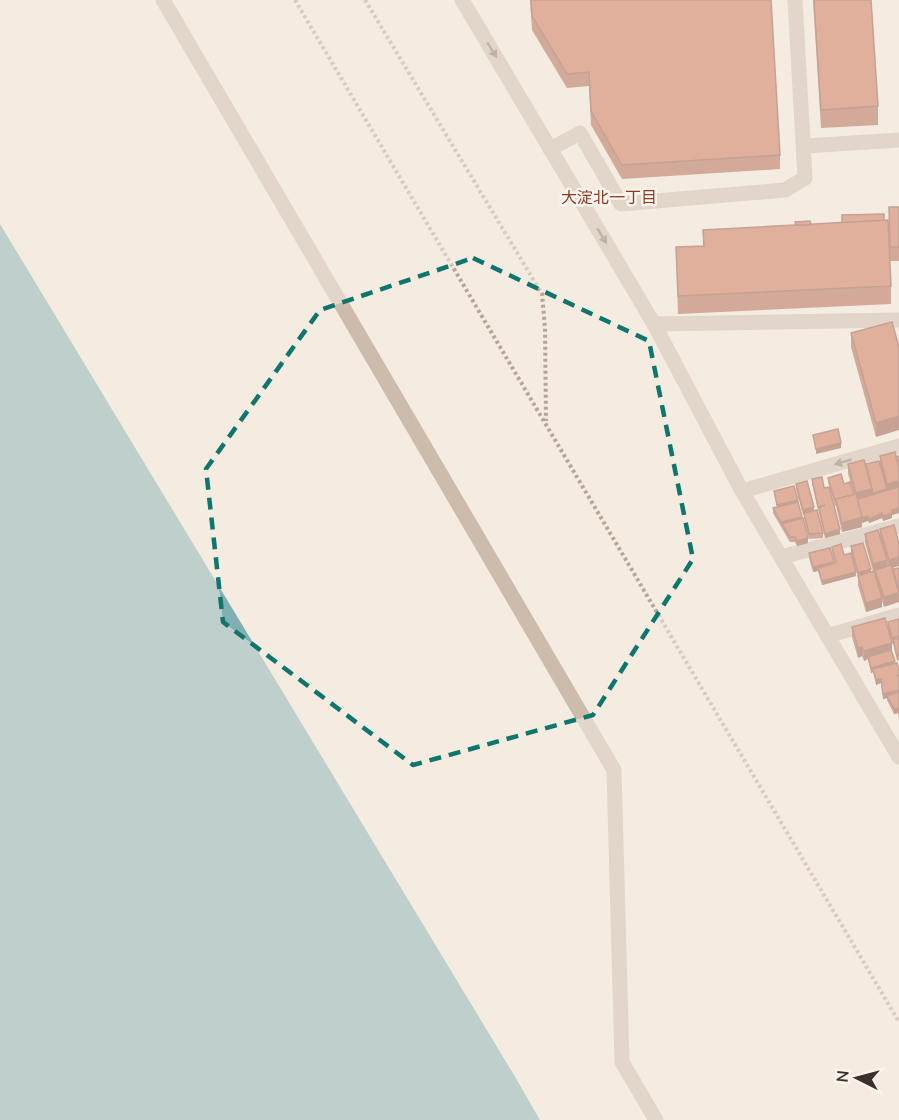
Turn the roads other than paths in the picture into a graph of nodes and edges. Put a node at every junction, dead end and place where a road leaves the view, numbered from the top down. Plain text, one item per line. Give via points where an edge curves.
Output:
1 (163, 0) edge
2 (462, 0) edge
3 (795, 0) edge
4 (899, 140) edge
5 (805, 146) junction
6 (550, 149) junction
7 (899, 320) edge
8 (654, 324) junction
9 (899, 446) edge
10 (742, 491) junction
11 (899, 526) edge
12 (781, 557) junction
13 (899, 615) edge
14 (827, 636) junction
15 (899, 757) edge
16 (656, 1120) edge

1 - 16 street via 614,770 622,1062
2 -> 6 street
3 - 5 street
4 - 5 street
5 - 6 street via 805,178 785,190 621,204 580,133
6 -> 8 street
7 - 8 street
8 - 10 street
9 -> 10 street
10 - 12 street
11 - 12 street
12 - 14 street
13 - 14 street
14 - 15 street

